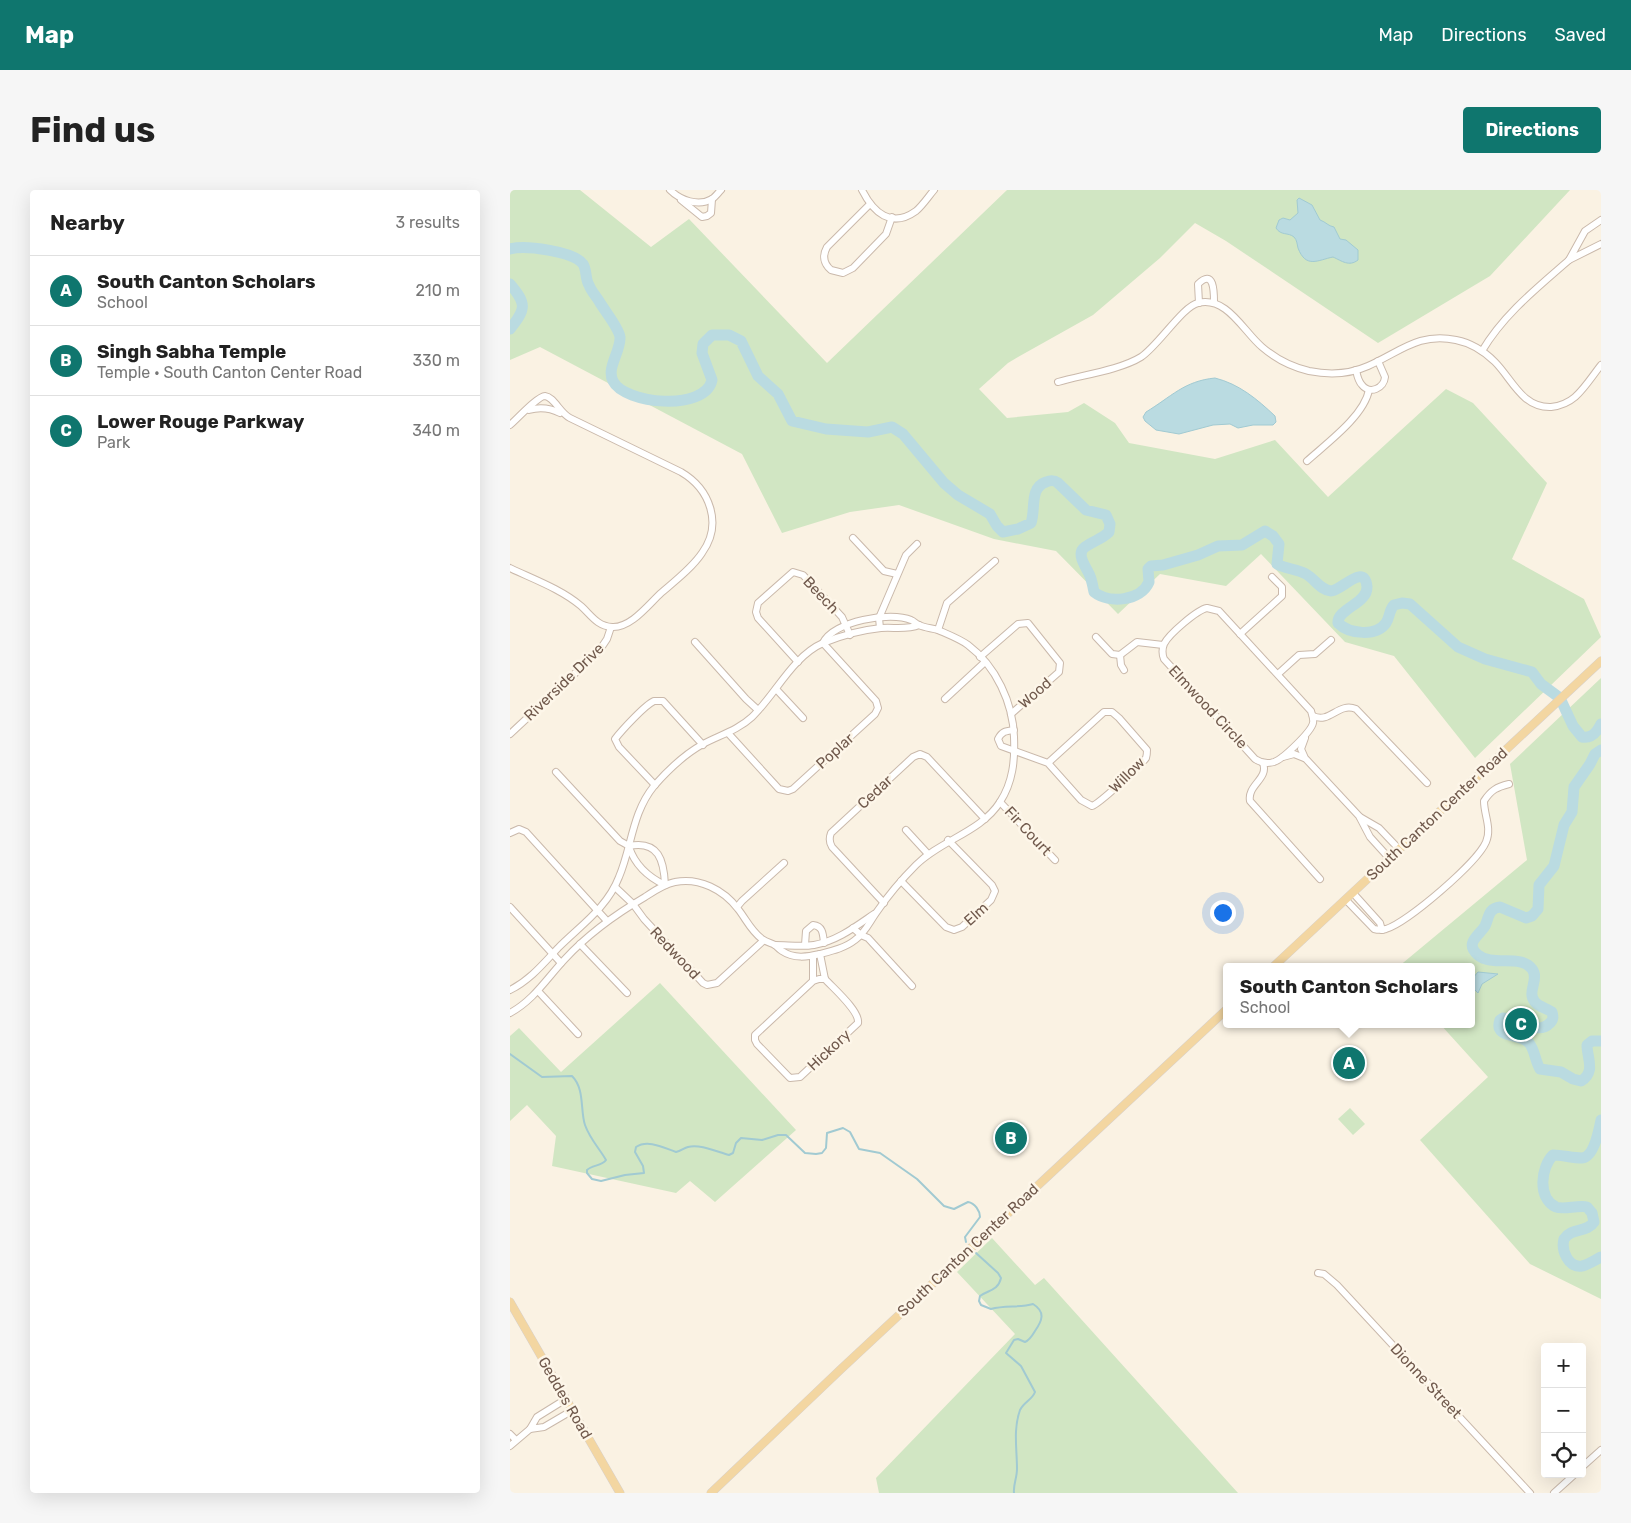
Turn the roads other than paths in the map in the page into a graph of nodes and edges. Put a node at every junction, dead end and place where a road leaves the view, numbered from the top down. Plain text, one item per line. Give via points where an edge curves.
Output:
1 (670, 190) edge
2 (721, 190) edge
3 (862, 190) edge
4 (934, 190) edge
5 (678, 198) junction
6 (712, 199) junction
7 (870, 204) junction
8 (892, 218) junction
9 (1601, 220) edge
10 (1601, 244) edge
11 (1569, 260) junction
12 (1199, 302) junction
13 (1214, 302) junction
14 (1482, 351) junction
15 (1378, 361) junction
16 (1601, 365) edge
17 (1356, 370) junction
18 (1058, 382) dead end
19 (1369, 390) junction
20 (525, 412) junction
21 (565, 415) junction
22 (510, 425) edge
23 (1307, 461) dead end
24 (853, 538) dead end
25 (917, 544) dead end
26 (995, 561) dead end
27 (510, 568) edge
28 (898, 574) junction
29 (1272, 577) dead end
30 (879, 618) junction
31 (846, 625) junction
32 (919, 625) junction
33 (610, 627) junction
34 (880, 628) junction
35 (938, 630) junction
36 (1240, 634) junction
37 (850, 635) junction
38 (1096, 636) dead end
39 (1331, 640) dead end
40 (695, 642) dead end
41 (823, 643) junction
42 (1164, 645) junction
43 (1120, 655) junction
44 (983, 660) junction
45 (1601, 660) edge
46 (798, 662) junction
47 (1124, 670) dead end
48 (1278, 674) junction
49 (776, 689) junction
50 (945, 700) dead end
51 (758, 710) junction
52 (1011, 714) junction
53 (1313, 716) junction
54 (803, 718) dead end
55 (1014, 730) junction
56 (1308, 732) junction
57 (728, 733) junction
58 (510, 734) edge
59 (703, 745) junction
60 (1015, 751) junction
61 (1282, 757) junction
62 (1305, 758) junction
63 (1048, 763) junction
64 (1263, 763) junction
65 (556, 772) dead end
66 (1427, 783) dead end
67 (1510, 784) dead end
68 (655, 785) junction
69 (1000, 802) junction
70 (1359, 816) junction
71 (985, 819) junction
72 (906, 830) dead end
73 (510, 833) edge
74 (948, 840) junction
75 (629, 846) junction
76 (1399, 849) junction
77 (928, 854) junction
78 (1389, 858) junction
79 (1055, 860) dead end
80 (784, 863) dead end
81 (1320, 879) dead end
82 (901, 881) junction
83 (664, 885) junction
84 (615, 887) junction
85 (1353, 893) junction
86 (1346, 900) junction
87 (884, 903) junction
88 (633, 904) junction
89 (510, 907) edge
90 (738, 907) junction
91 (599, 911) junction
92 (876, 913) junction
93 (607, 921) junction
94 (853, 928) junction
95 (1382, 930) junction
96 (861, 936) junction
97 (764, 940) junction
98 (824, 943) junction
99 (580, 944) junction
100 (775, 945) junction
101 (814, 945) junction
102 (806, 946) junction
103 (553, 954) junction
104 (816, 955) junction
105 (561, 963) junction
106 (1277, 963) edge
107 (825, 979) junction
108 (813, 981) junction
109 (912, 986) dead end
110 (510, 990) edge
111 (538, 991) junction
112 (627, 993) dead end
113 (510, 1013) edge
114 (1223, 1013) edge
115 (578, 1034) dead end
116 (1318, 1273) dead end
117 (510, 1302) edge
118 (566, 1399) junction
119 (573, 1410) junction
120 (530, 1429) junction
121 (510, 1434) edge
122 (516, 1440) junction
123 (510, 1446) edge
124 (1601, 1450) edge
125 (1586, 1463) edge
126 (1570, 1478) edge
127 (620, 1493) edge
128 (711, 1493) edge
129 (1530, 1493) edge
130 (1554, 1493) edge

1 - 5 street
2 - 6 street
3 - 7 street
4 - 8 street via 914,212
5 - 6 street via 694,202
5 - 6 street via 702,217 711,213
7 - 8 street
7 - 8 street via 827,247 825,260 831,270 843,273 853,268 886,234
9 - 11 street via 1585,232
10 - 11 street
11 - 14 street via 1511,312
12 - 13 street
12 - 13 street via 1198,284 1207,279 1214,286
12 - 18 street via 1188,308 1140,357
13 - 17 street via 1225,308 1262,347 1288,364 1322,373
14 - 15 street via 1458,340 1432,338 1409,344
14 - 16 street via 1524,398 1548,407 1562,405 1574,398
15 - 17 street
15 - 19 street via 1385,381 1378,388
17 - 19 street via 1360,384
19 - 23 street via 1359,412
20 - 21 street via 546,408
20 - 21 street via 539,398 546,396
20 - 22 street
21 - 33 street via 688,476 702,490 712,510 711,536 698,558 634,619
24 - 28 street via 884,572
25 - 28 street via 906,555
26 - 35 street via 947,603
27 - 33 street via 567,596 596,622
28 - 30 street
29 - 36 street via 1282,588 1282,596
30 - 31 street
30 - 32 street via 911,620
30 - 34 street
31 - 37 street
31 - 41 street via 830,633
31 - 46 street, Beech via 842,616 803,575 789,574 758,602 756,612
32 - 34 street
32 - 35 street
33 - 58 street, Riverside Drive via 599,651
34 - 37 street
35 - 44 street via 968,644
36 - 42 street, Elmwood Circle via 1220,612 1207,608 1198,611
36 - 48 street, Elmwood Circle
37 - 41 street
38 - 43 street via 1112,654
39 - 48 street via 1315,654 1299,655
40 - 51 street
41 - 46 street
41 - 57 street, Poplar via 876,701 878,708 875,714 788,792 779,789
42 - 43 street via 1137,642
42 - 64 street, Elmwood Circle via 1166,663 1255,759
43 - 47 street
44 - 50 street
44 - 52 street via 997,677
44 - 52 street, Wood via 1018,624 1028,623 1060,663 1059,672
45 - 76 main road, South Canton Center Road
46 - 49 street
48 - 53 street, Elmwood Circle
49 - 51 street
49 - 54 street
51 - 57 street via 744,724
52 - 55 street
53 - 56 street
53 - 66 street via 1322,719 1346,706 1356,708
55 - 60 street
55 - 60 street via 1006,731 998,739 1001,746
56 - 61 street
56 - 62 street via 1301,746
57 - 59 street
59 - 68 street via 684,756
59 - 68 street via 662,701 648,706 615,739 619,748
60 - 63 street
60 - 69 street via 1011,778
61 - 62 street via 1294,754
61 - 64 street
62 - 70 street
63 - 63 street, Willow via 1081,800 1092,806 1147,757 1147,750 1119,718 1112,712 1104,712
64 - 81 street via 1264,772 1251,789 1250,801
65 - 75 street via 620,841
67 - 95 street via 1496,787 1484,801 1489,833 1478,856 1422,906
68 - 75 street via 637,814
69 - 71 street
69 - 79 street, Fir Court
70 - 76 street via 1379,828
70 - 78 street via 1370,837
71 - 74 street
71 - 87 street, Cedar via 927,757 920,754 913,757 830,836 832,848
72 - 77 street
73 - 91 street via 518,829 526,832
74 - 77 street
74 - 82 street, Elm via 995,891 993,899 962,927 954,930 946,927
75 - 83 street via 639,865
75 - 83 street via 646,845 657,853 664,871
75 - 84 street
76 - 78 main road, South Canton Center Road
77 - 82 street
78 - 85 main road, South Canton Center Road
80 - 90 street
82 - 87 street
83 - 88 street
83 - 90 street via 685,881 708,885
84 - 88 street, Redwood
84 - 91 street
85 - 86 main road, South Canton Center Road
85 - 95 street via 1380,923
86 - 95 street via 1374,929
86 - 106 main road, South Canton Center Road
87 - 92 street
88 - 93 street
88 - 97 street, Redwood via 707,985 716,983
89 - 103 street
90 - 97 street via 752,929
91 - 93 street
91 - 103 street
92 - 94 street
92 - 96 street
93 - 99 street
94 - 96 street
94 - 98 street
96 - 104 street via 844,947
96 - 109 street via 868,938
97 - 100 street
98 - 101 street
98 - 102 street via 821,929 813,925 806,931
99 - 105 street
99 - 112 street
100 - 102 street
100 - 104 street via 791,955 804,958
101 - 102 street
101 - 104 street
103 - 105 street
103 - 110 street via 527,980
104 - 107 street
104 - 108 street
105 - 111 street
107 - 108 street
107 - 108 street, Hickory via 855,1012 858,1023 800,1077 790,1078 757,1044 755,1035
111 - 113 street
111 - 115 street
114 - 128 main road, South Canton Center Road
116 - 129 street, Dionne Street via 1337,1285
117 - 118 main road, Geddes Road
118 - 119 main road, Geddes Road
118 - 120 street via 537,1417
119 - 120 street via 544,1427
119 - 127 main road, Geddes Road
120 - 122 street
121 - 122 street
122 - 123 street
124 - 125 street
126 - 130 street

